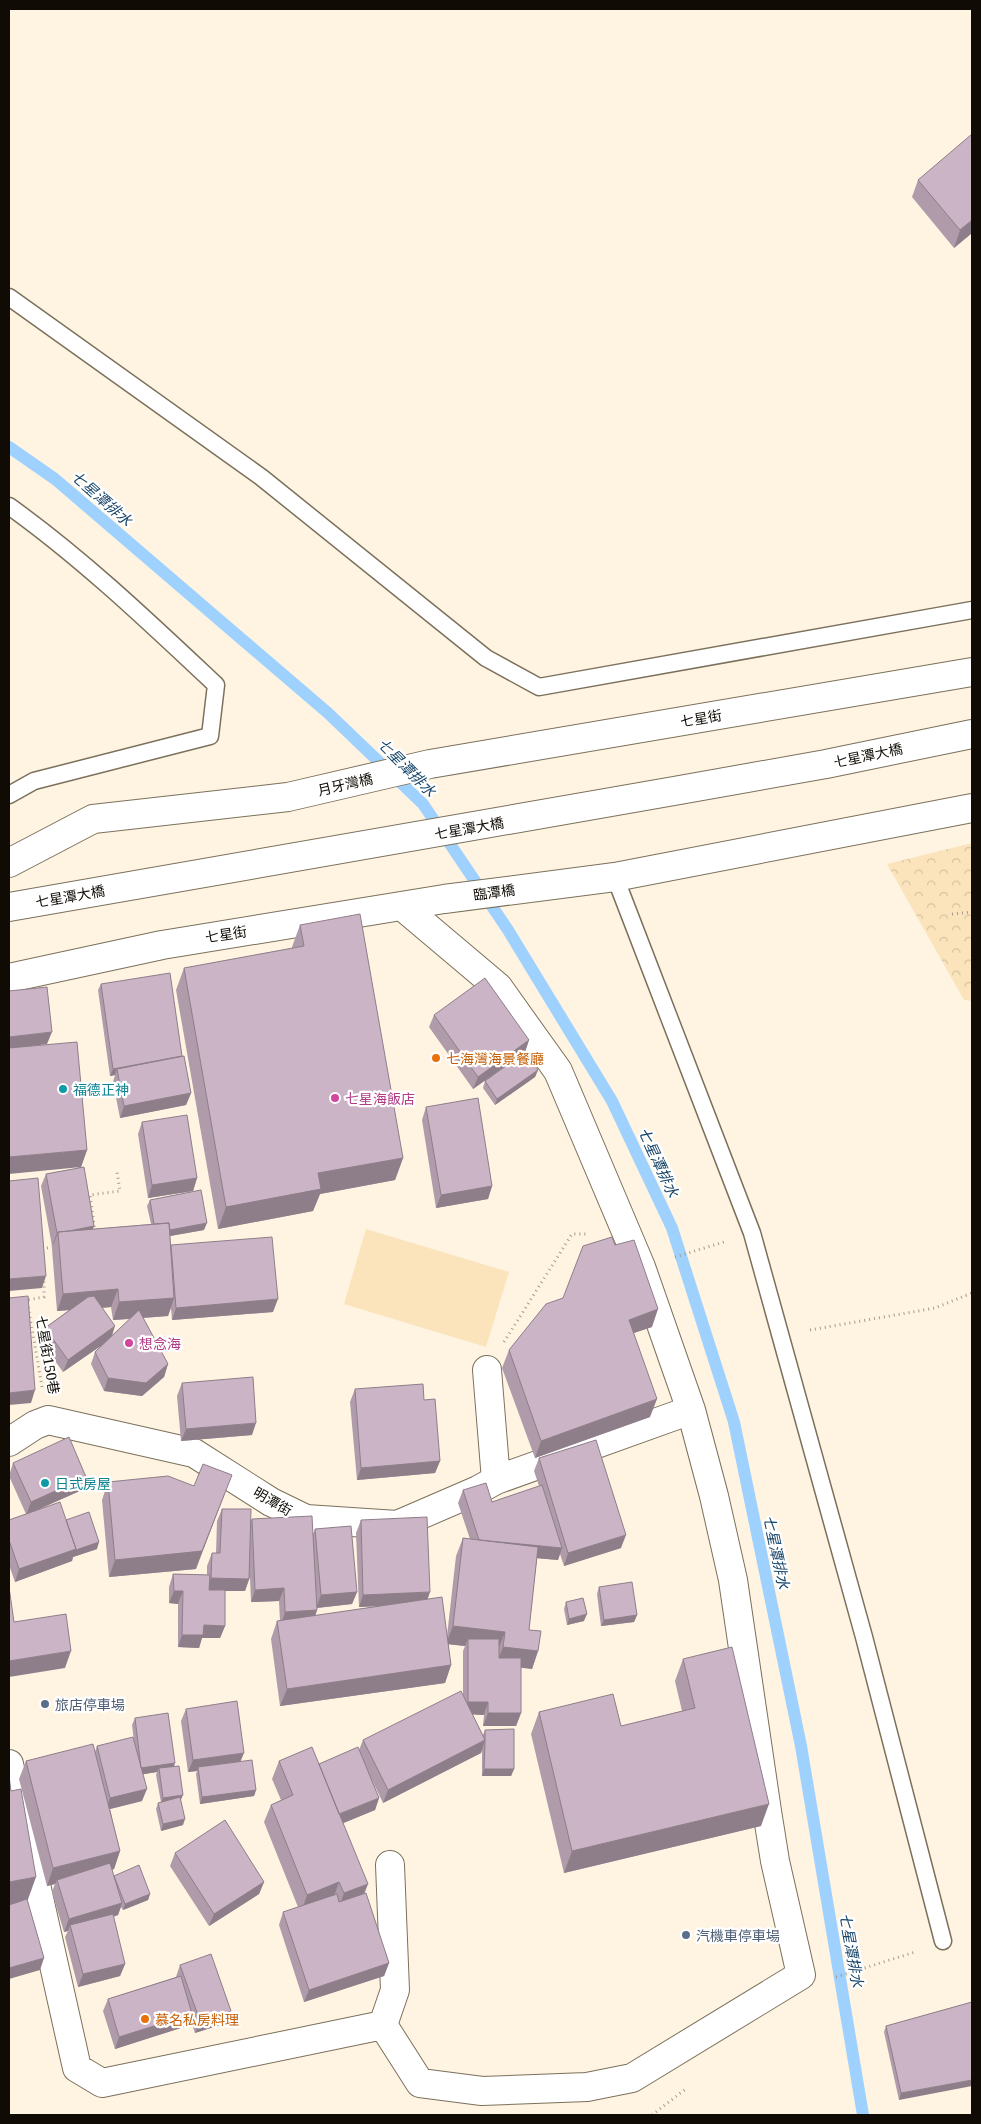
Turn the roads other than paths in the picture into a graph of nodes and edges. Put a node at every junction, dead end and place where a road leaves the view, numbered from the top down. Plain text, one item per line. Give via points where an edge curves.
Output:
1 (9, 297) edge
2 (9, 506) edge
3 (972, 610) edge
4 (972, 672) edge
5 (972, 734) edge
6 (430, 764) joint
7 (9, 795) edge
8 (972, 808) edge
9 (9, 863) edge
10 (615, 877) junction
11 (444, 898) joint
12 (402, 906) junction
13 (9, 907) edge
14 (9, 978) edge
15 (487, 1370) road end
16 (691, 1410) junction
17 (9, 1442) edge
18 (496, 1480) junction
19 (9, 1764) edge
20 (390, 1865) dead end
21 (943, 1941) dead end
22 (383, 2025) junction

1 - 3 lane via 261,478 486,658 539,687
2 - 7 lane via 46,533 152,624 216,685 210,736 34,781
4 - 6 street, 七星街
5 - 13 street, 七星潭大橋 via 693,788
6 - 9 street, 月牙灣橋 via 288,797 93,818
8 - 10 street
10 - 11 street, 臨潭橋
10 - 21 lane via 752,1233 864,1637
11 - 12 street, 七星街
12 - 14 street, 七星街 via 162,945
12 - 16 street via 498,987 558,1071 641,1268
15 - 18 street
16 - 18 street, 明潭街
16 - 22 street via 733,1580 770,1828 801,1975 632,2078 588,2087 482,2091 420,2083
17 - 18 street, 明潭街 via 48,1420 194,1453 270,1502 306,1519 397,1525
19 - 22 street via 77,2068 102,2083
20 - 22 street via 395,1990

